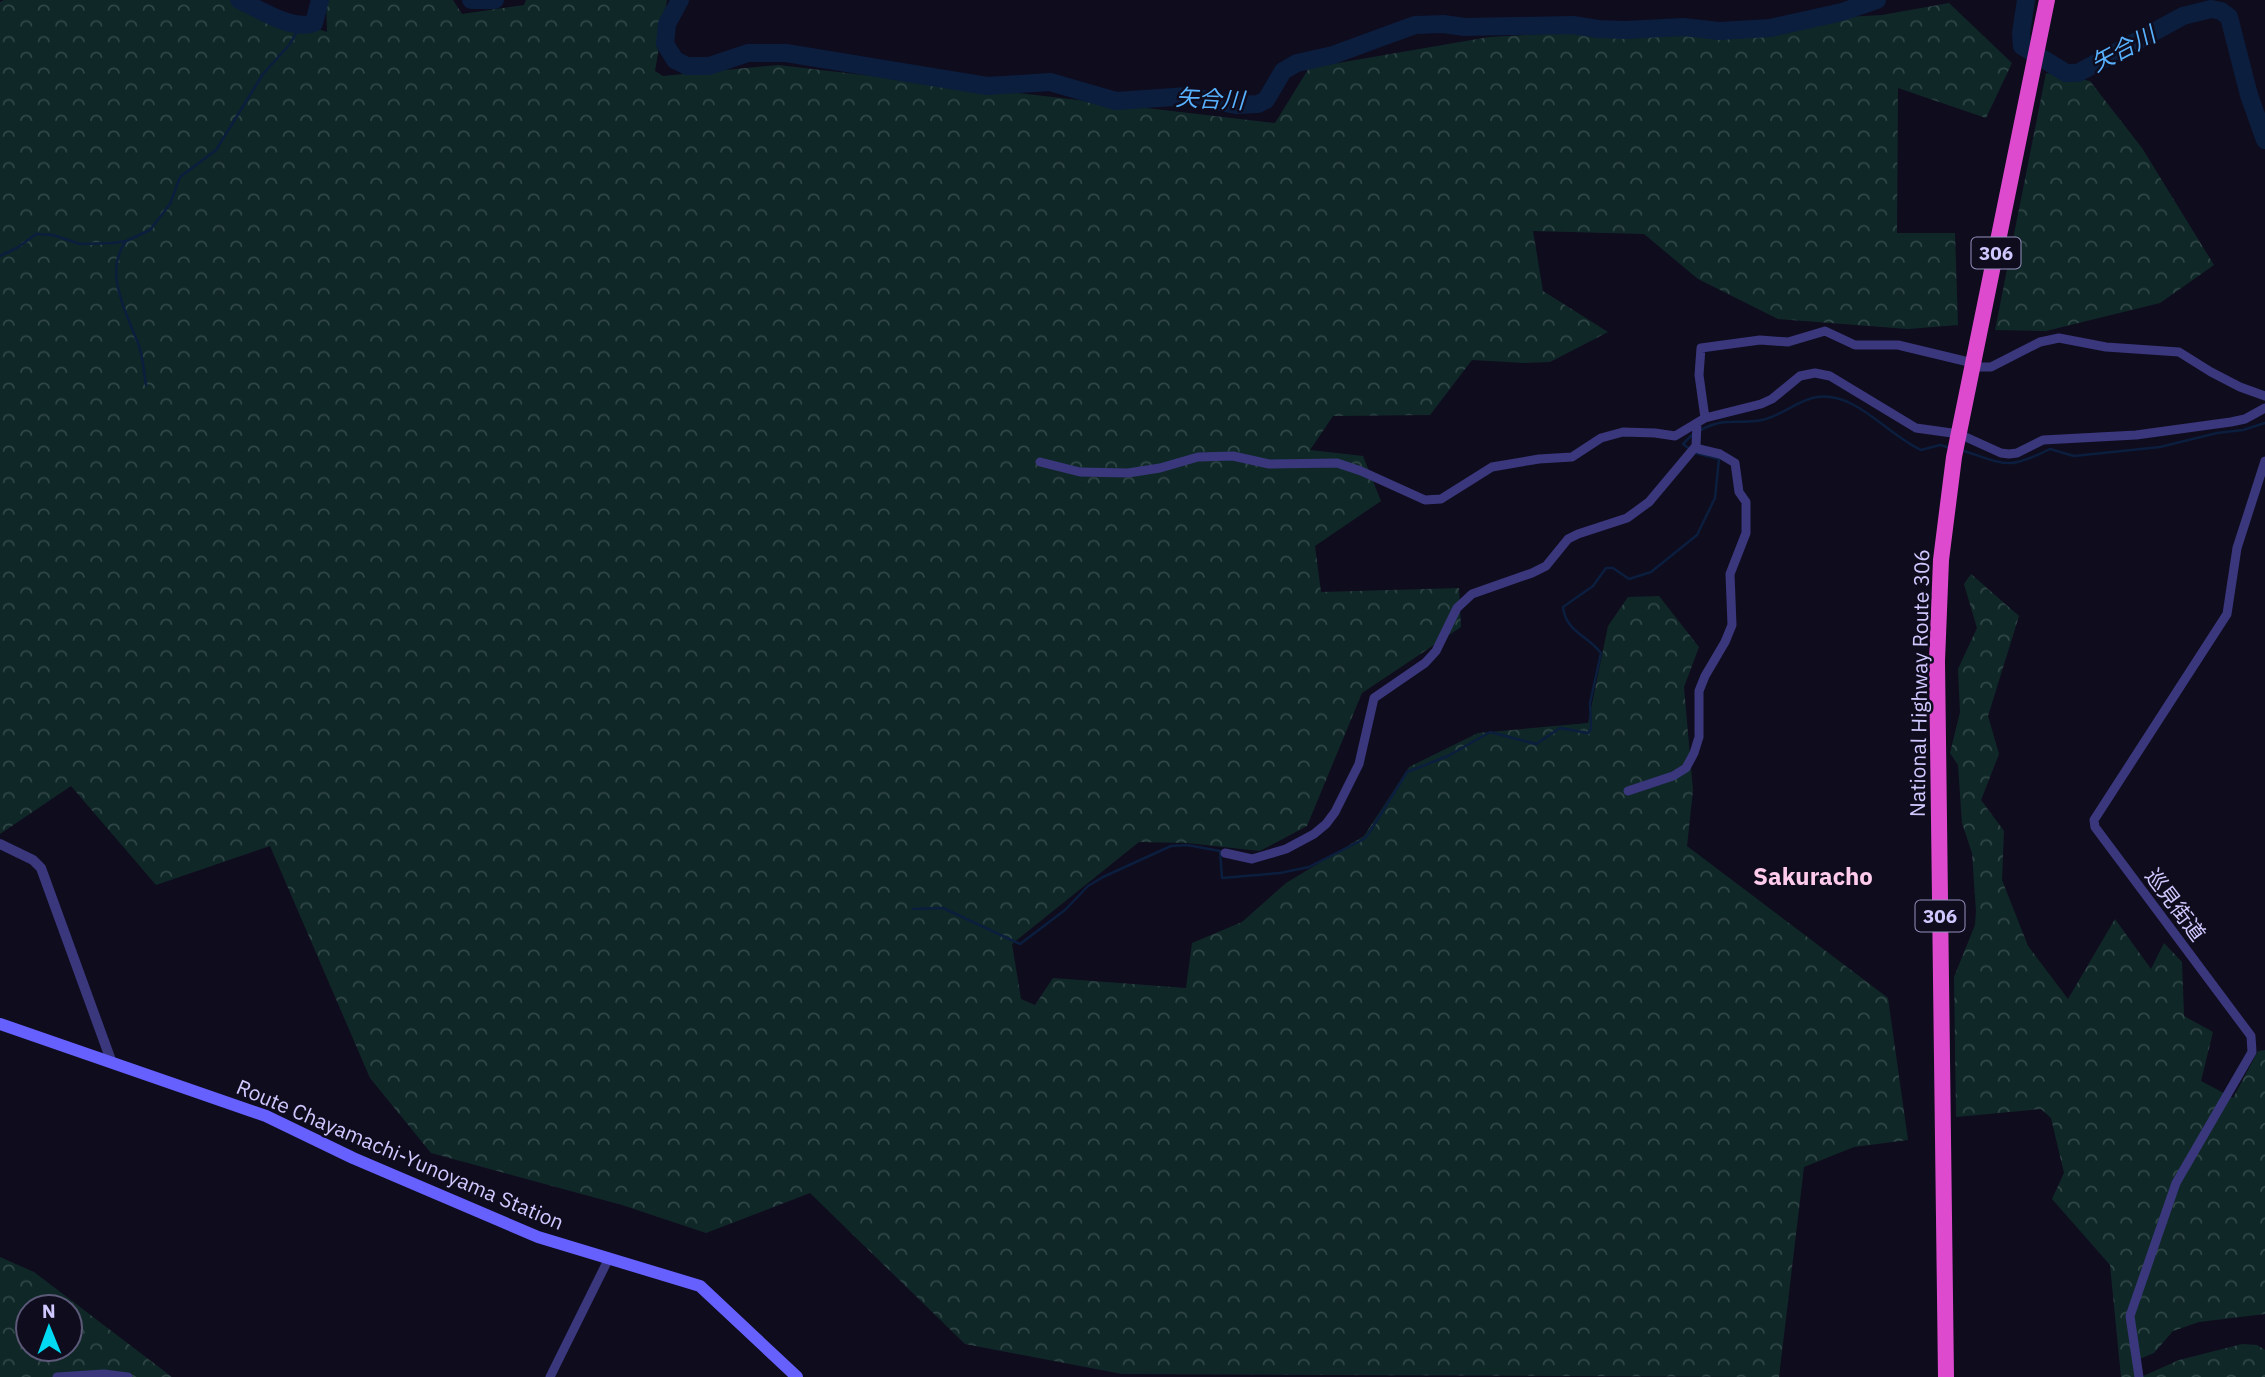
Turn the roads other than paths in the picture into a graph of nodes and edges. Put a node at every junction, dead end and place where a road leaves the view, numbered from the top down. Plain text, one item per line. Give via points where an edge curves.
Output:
1 (2047, 0) edge
2 (1973, 365) junction
3 (2265, 396) edge
4 (2265, 408) edge
5 (1700, 422) junction
6 (1958, 437) junction
7 (1694, 446) junction
8 (2265, 461) edge
9 (1040, 462) dead end
10 (1628, 791) dead end
11 (0, 844) edge
12 (1225, 853) dead end
13 (0, 1024) edge
14 (112, 1063) junction
15 (609, 1258) junction
16 (57, 1377) edge
17 (128, 1377) edge
18 (550, 1377) edge
19 (797, 1377) edge
20 (1946, 1377) edge
21 (2140, 1377) edge

1 - 2 highway, National Highway Route 306 / 306
2 - 3 street via 1991,367 2040,342 2059,338 2179,352 2211,373
2 - 5 street via 1898,345 1855,345 1825,331 1788,342 1760,340 1701,348
2 - 6 highway, National Highway Route 306 / 306
4 - 6 street via 2231,422 2136,435 2043,440 2009,454
5 - 6 street via 1761,404 1800,376 1815,373 1829,376 1916,428
5 - 7 street
5 - 9 street via 1675,436 1623,432 1601,438 1572,457 1492,467 1441,499 1425,500 1337,463 1269,464 1233,456 1198,457 1128,473 1080,472
6 - 20 highway, National Highway Route 306 / 306 via 1941,560 1937,661
7 - 10 street via 1735,463 1739,492 1746,502 1746,533 1730,574 1732,625 1699,691 1699,737 1686,768
7 - 12 street via 1649,502 1627,518 1568,539 1546,566 1472,594 1457,608 1425,663 1374,698 1359,764 1326,824 1286,849 1252,859
8 - 21 street, 巡見街道 via 2237,548 2227,614 2094,820 2251,1036 2252,1052 2176,1183 2130,1315
11 - 14 street via 41,868
13 - 14 main road, Route Chayamachi-Yunoyama Station
14 - 15 main road, Route Chayamachi-Yunoyama Station via 266,1116 538,1237
15 - 18 street
15 - 19 main road, Route Chayamachi-Yunoyama Station via 701,1286
16 - 17 street

